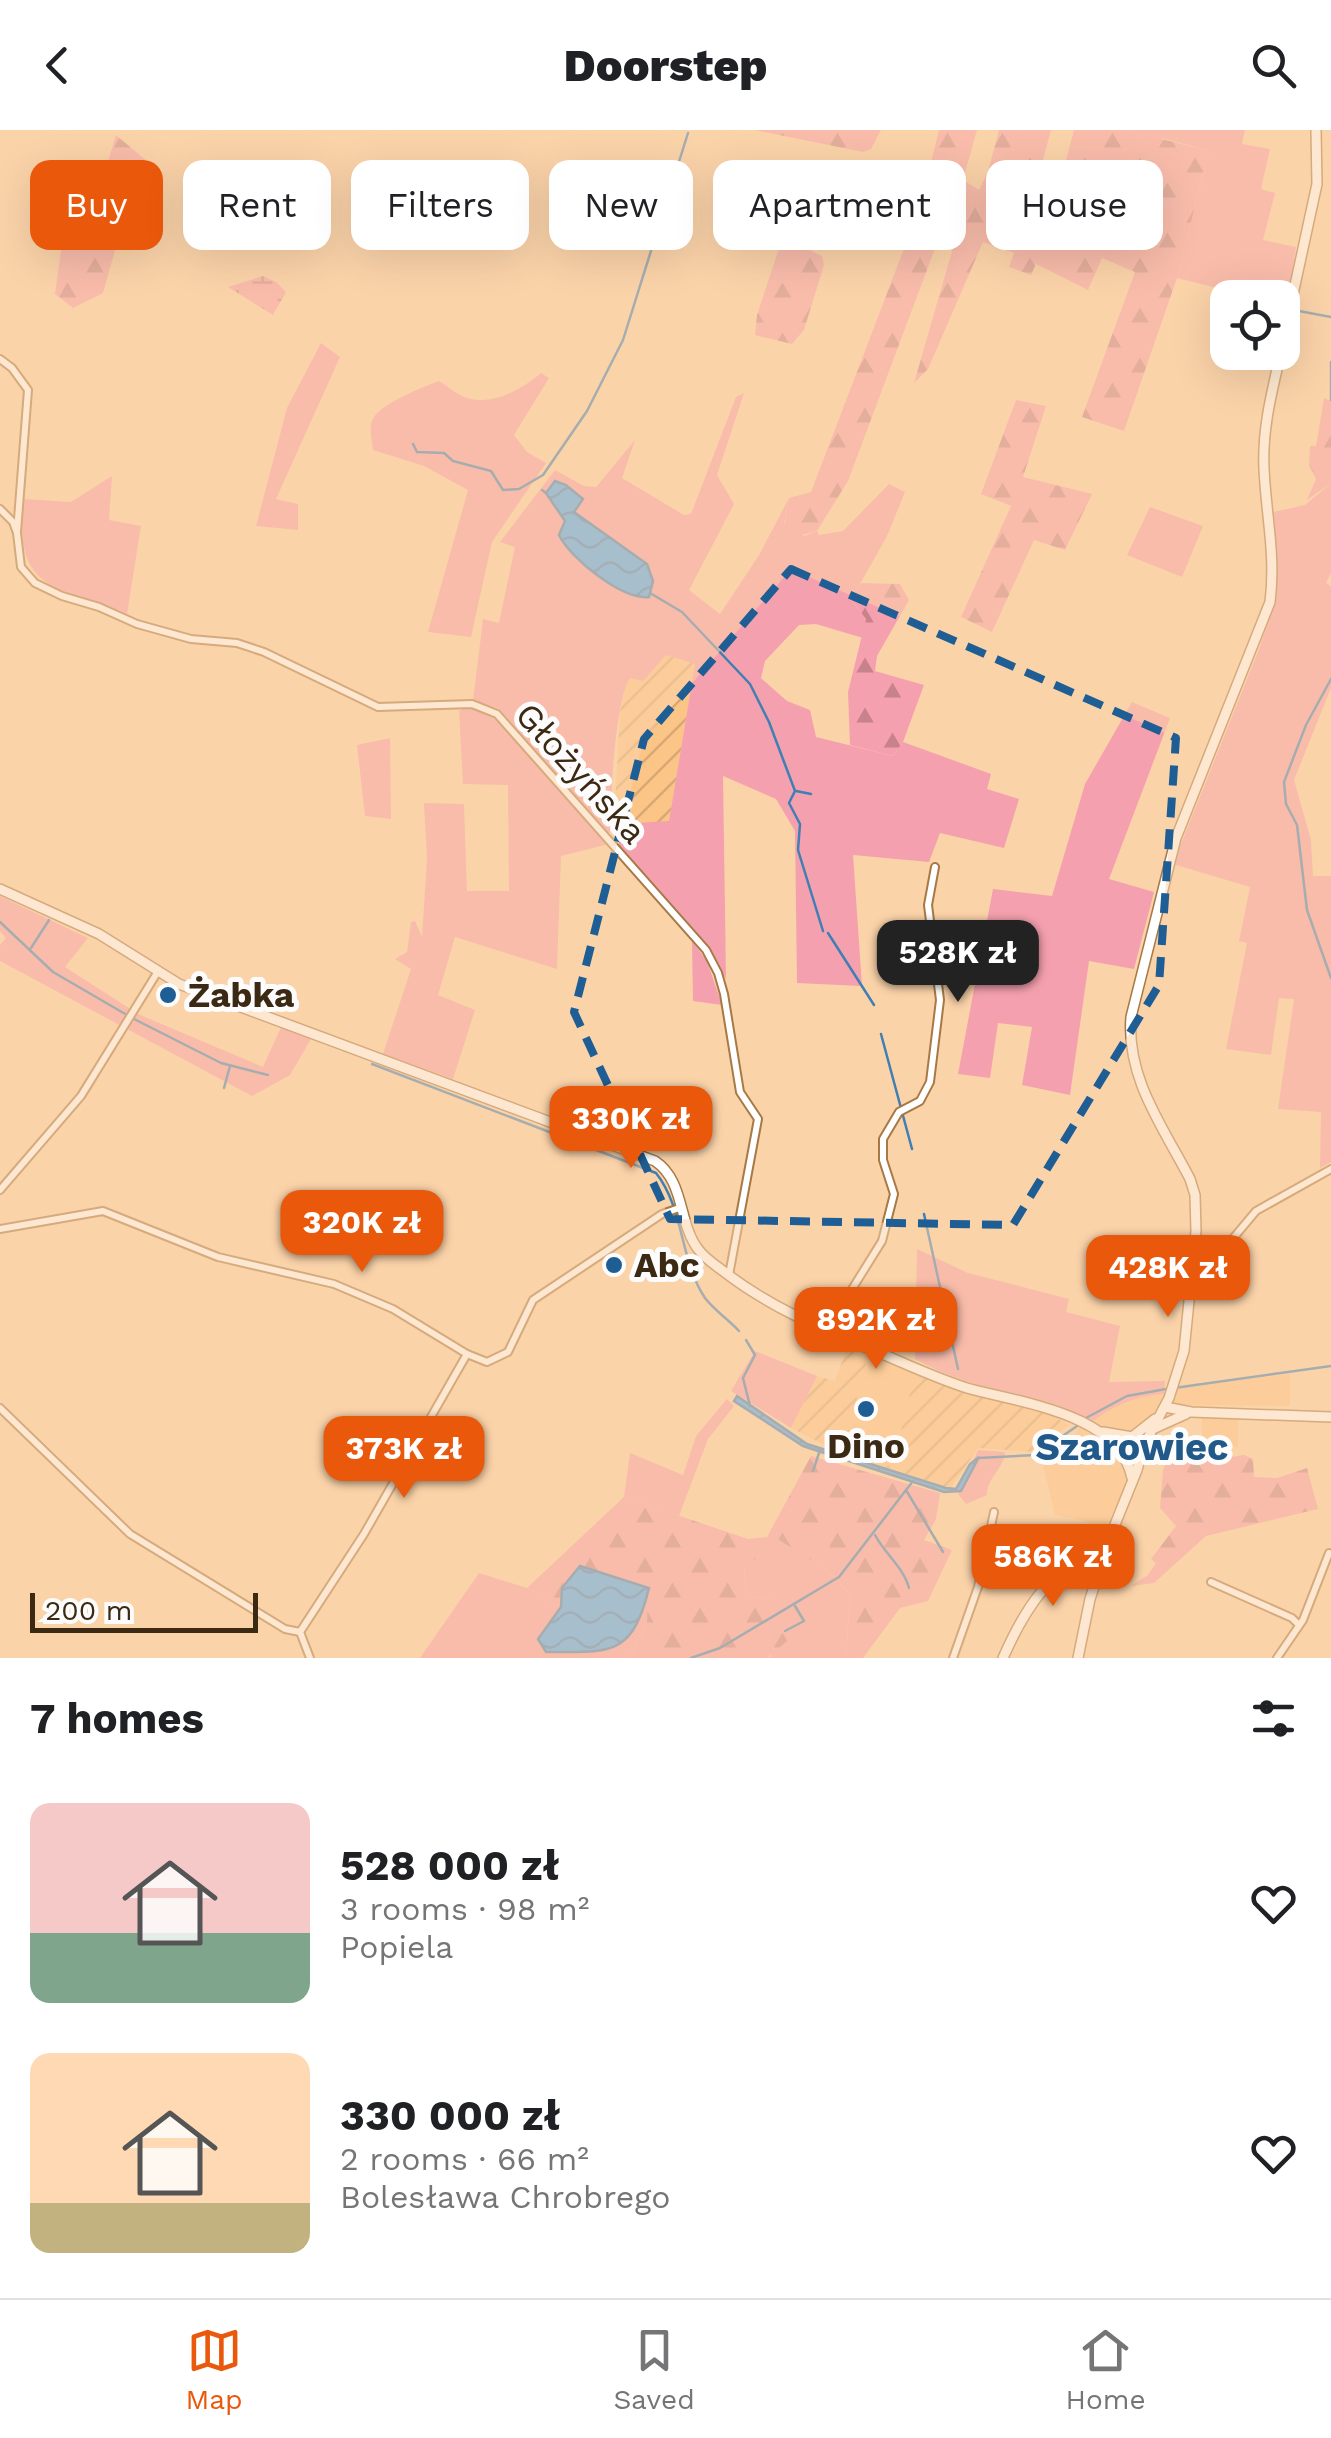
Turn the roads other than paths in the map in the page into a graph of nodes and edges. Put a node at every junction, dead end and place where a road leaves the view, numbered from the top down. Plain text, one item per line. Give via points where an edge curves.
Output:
1 (1316, 130) edge
2 (1296, 280) edge
3 (0, 359) edge
4 (1277, 370) edge
5 (0, 509) edge
6 (17, 533) junction
7 (935, 867) dead end
8 (0, 889) edge
9 (156, 973) junction
10 (1331, 1169) edge
11 (0, 1190) edge
12 (675, 1210) junction
13 (0, 1229) edge
14 (1193, 1270) junction
15 (728, 1275) junction
16 (841, 1337) junction
17 (466, 1354) junction
18 (1164, 1407) junction
19 (0, 1408) edge
20 (1191, 1412) junction
21 (1331, 1417) edge
22 (1092, 1428) junction
23 (1152, 1429) junction
24 (1130, 1438) junction
25 (1141, 1452) junction
26 (1124, 1454) junction
27 (1132, 1480) junction
28 (994, 1512) dead end
29 (1329, 1553) edge
30 (1105, 1556) junction
31 (1211, 1582) dead end
32 (1299, 1624) junction
33 (300, 1632) junction
34 (310, 1658) edge
35 (953, 1658) edge
36 (1002, 1658) edge
37 (1078, 1658) edge
38 (1277, 1658) edge

1 - 2 street via 1317,184
3 - 6 street via 28,390
4 - 14 street via 1264,436 1274,570 1270,602 1176,838 1131,1018 1135,1072 1196,1195
5 - 6 street, Głożyńska
6 - 15 street, Głożyńska via 21,566 35,583 138,624 264,652 378,707 472,704 496,714 706,950 718,973 740,1092 758,1119
7 - 16 street via 928,905 940,1000 930,1082 920,1101 890,1124 882,1150 894,1194 882,1241 849,1294
8 - 9 street via 99,934
9 - 11 street via 81,1096
9 - 12 street via 638,1153 665,1169
10 - 14 street via 1256,1211 1220,1254
12 - 15 street via 698,1249
12 - 17 street via 533,1300 508,1352 487,1362
13 - 17 street via 103,1210 218,1257 334,1284 393,1309
14 - 18 street via 1184,1351
15 - 16 street via 780,1310
16 - 22 street via 936,1377 1040,1404
17 - 33 street
18 - 20 street
18 - 23 street
18 - 24 street
19 - 33 street via 130,1534
20 - 21 street
20 - 23 street
22 - 24 street
22 - 26 street
23 - 25 street
24 - 25 street via 1138,1439
24 - 26 street
25 - 26 street
25 - 27 street
26 - 27 street
27 - 30 street
28 - 35 street
29 - 32 street
30 - 36 street via 1087,1558 1048,1583
30 - 37 street
31 - 32 street
32 - 38 street
33 - 34 street

